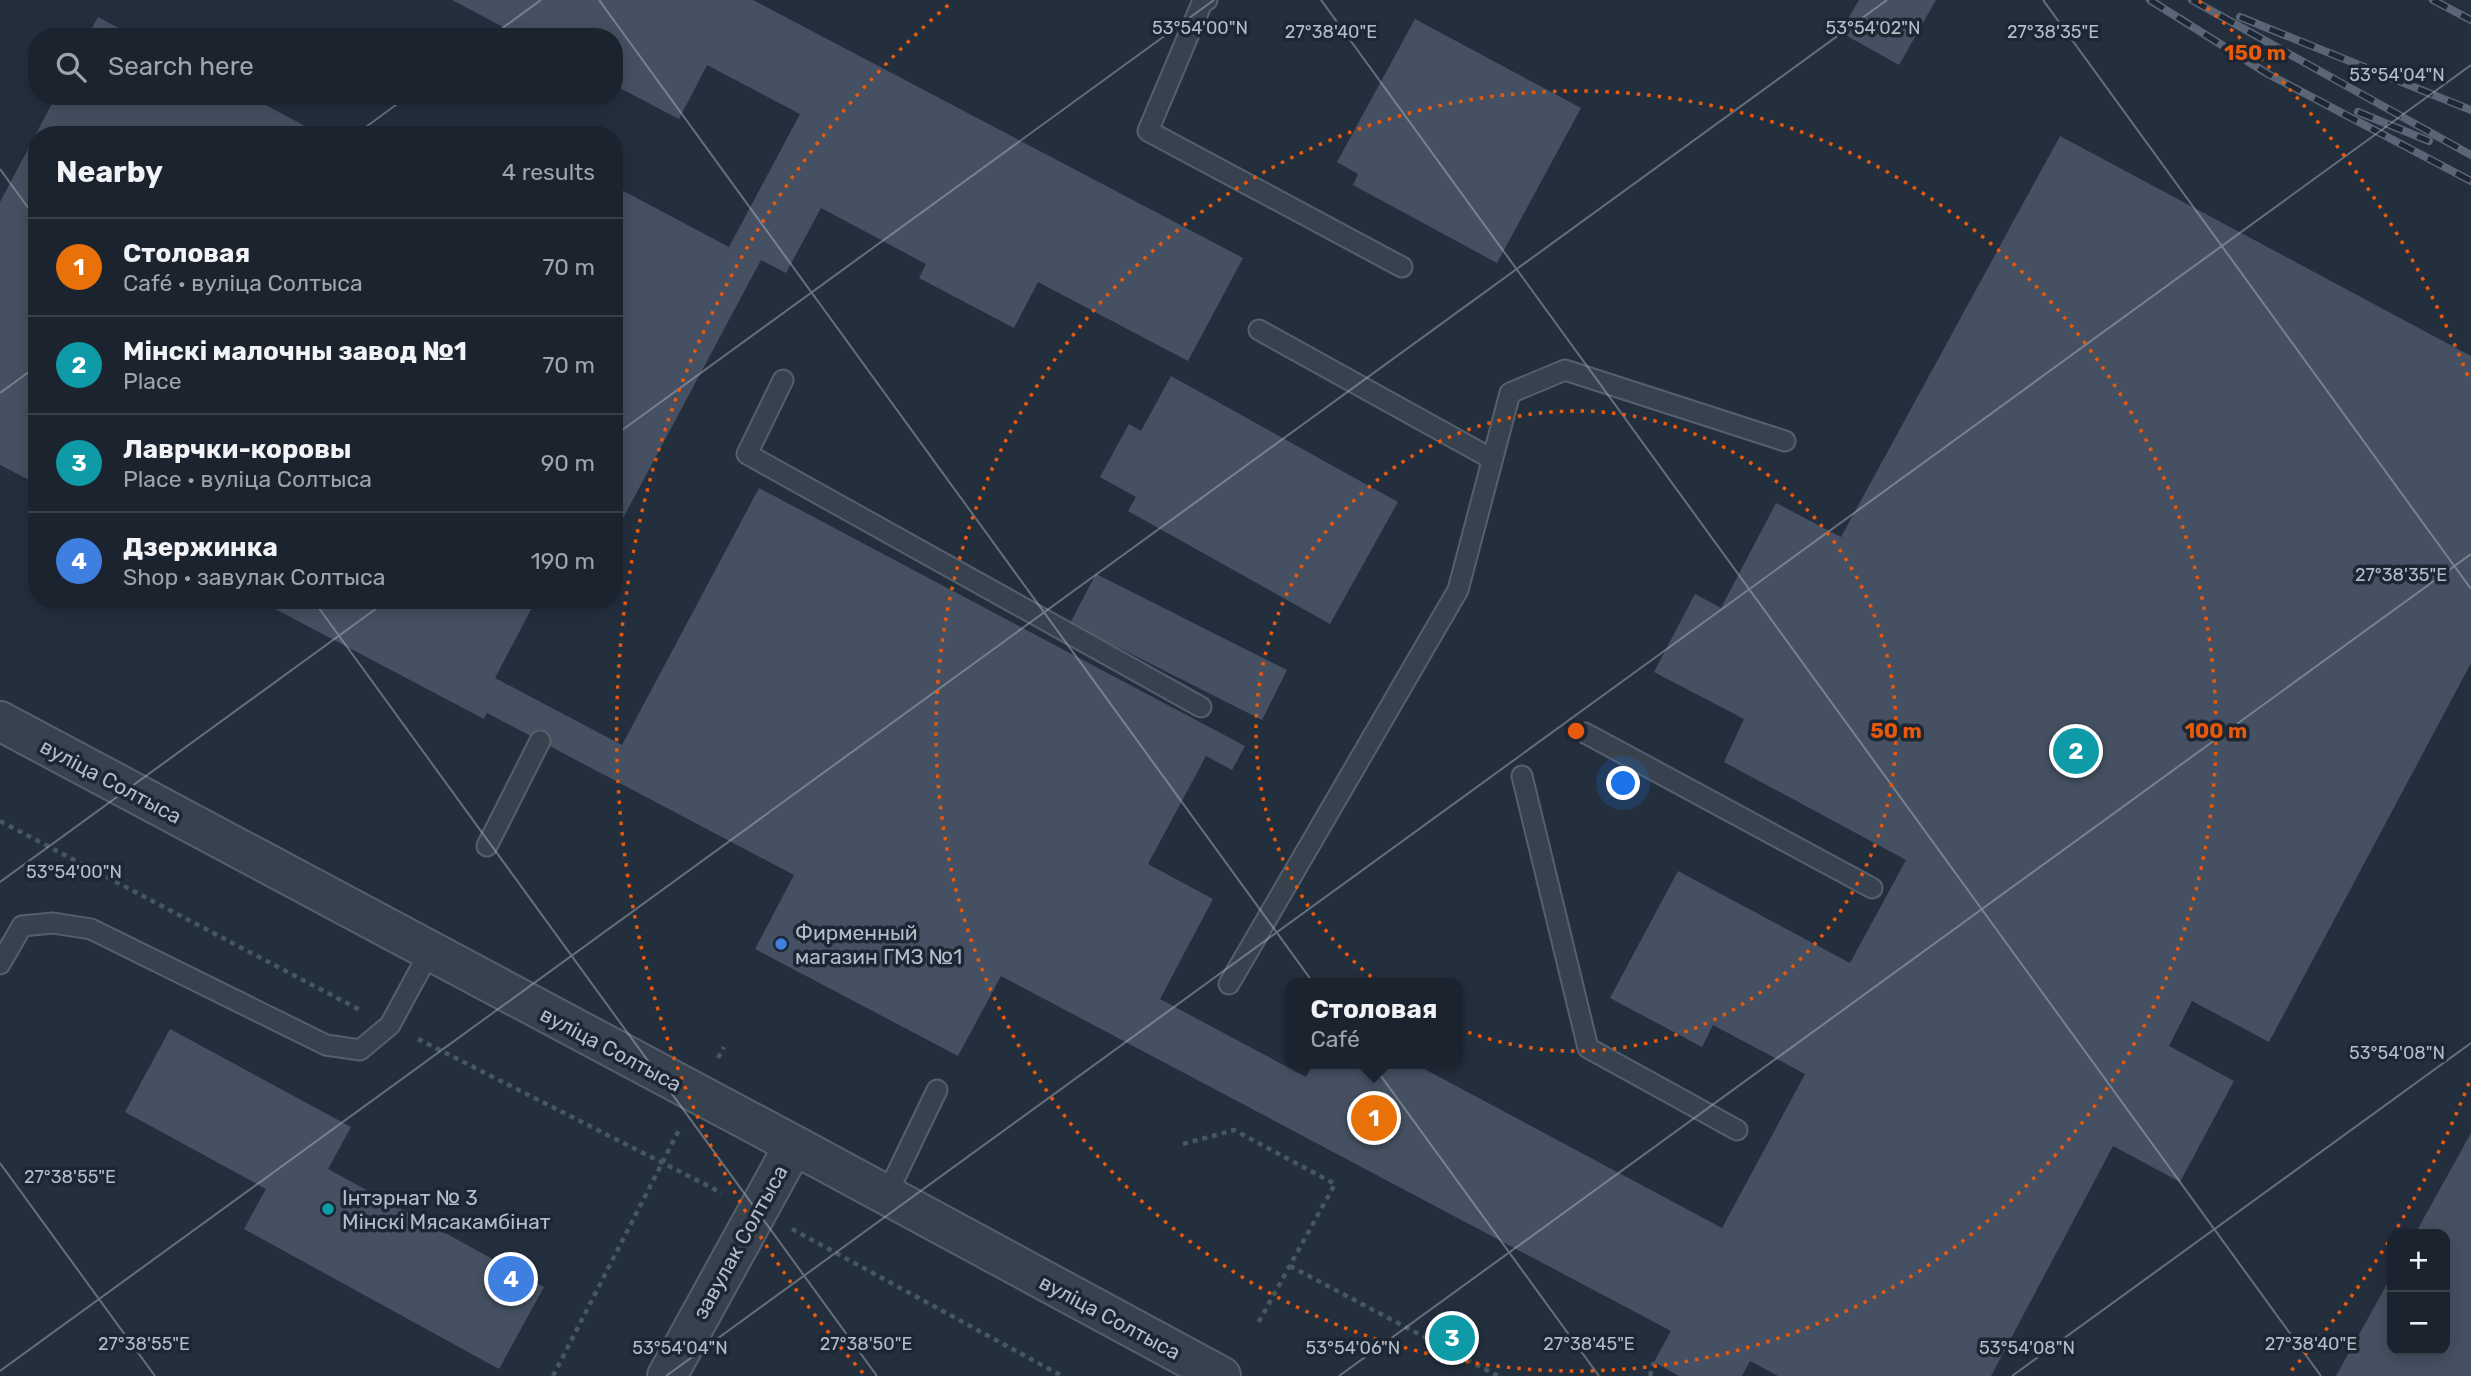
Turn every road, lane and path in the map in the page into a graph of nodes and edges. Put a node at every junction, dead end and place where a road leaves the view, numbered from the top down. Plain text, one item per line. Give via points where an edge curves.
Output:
1 (1202, 1) edge
2 (1402, 267) dead end
3 (1259, 330) dead end
4 (783, 380) dead end
5 (1785, 441) dead end
6 (1492, 459) junction
7 (1201, 707) dead end
8 (0, 721) edge
9 (1585, 733) dead end
10 (540, 741) dead end
11 (1522, 776) dead end
12 (0, 821) edge
13 (487, 846) dead end
14 (1872, 888) dead end
15 (430, 951) junction
16 (0, 964) edge
17 (1229, 984) dead end
18 (390, 1025) junction
19 (724, 1047) dead end
20 (937, 1090) dead end
21 (697, 1095) junction
22 (1737, 1130) dead end
23 (1183, 1144) dead end
24 (794, 1145) junction
25 (661, 1163) junction
26 (886, 1196) junction
27 (758, 1210) junction
28 (1290, 1266) junction
29 (1256, 1325) dead end
30 (1654, 1362) dead end
31 (553, 1376) edge
32 (667, 1376) edge
33 (1062, 1376) edge
34 (1221, 1376) edge
35 (1498, 1376) edge
36 (1650, 1376) edge

1 - 2 lane via 1148,131
3 - 6 lane
4 - 7 lane via 747,454
5 - 6 lane via 1565,370 1510,393
6 - 17 lane via 1458,590
8 - 15 street, вуліца Солтыса
9 - 14 lane
10 - 13 lane
11 - 22 lane via 1588,1048
12 - 18 path
15 - 18 lane
15 - 21 street, вуліца Солтыса
16 - 18 lane via 22,926 53,923 91,929 326,1045 360,1050
18 - 25 path
19 - 21 path
20 - 26 lane
21 - 24 street, вуліца Солтыса
21 - 25 path
23 - 28 path via 1234,1130 1335,1184
24 - 26 street, вуліца Солтыса
24 - 27 street, завулак Солтыса
25 - 27 path
25 - 31 path
26 - 34 street, вуліца Солтыса
27 - 32 street, завулак Солтыса
27 - 33 path
28 - 29 path
28 - 35 path
30 - 36 path

